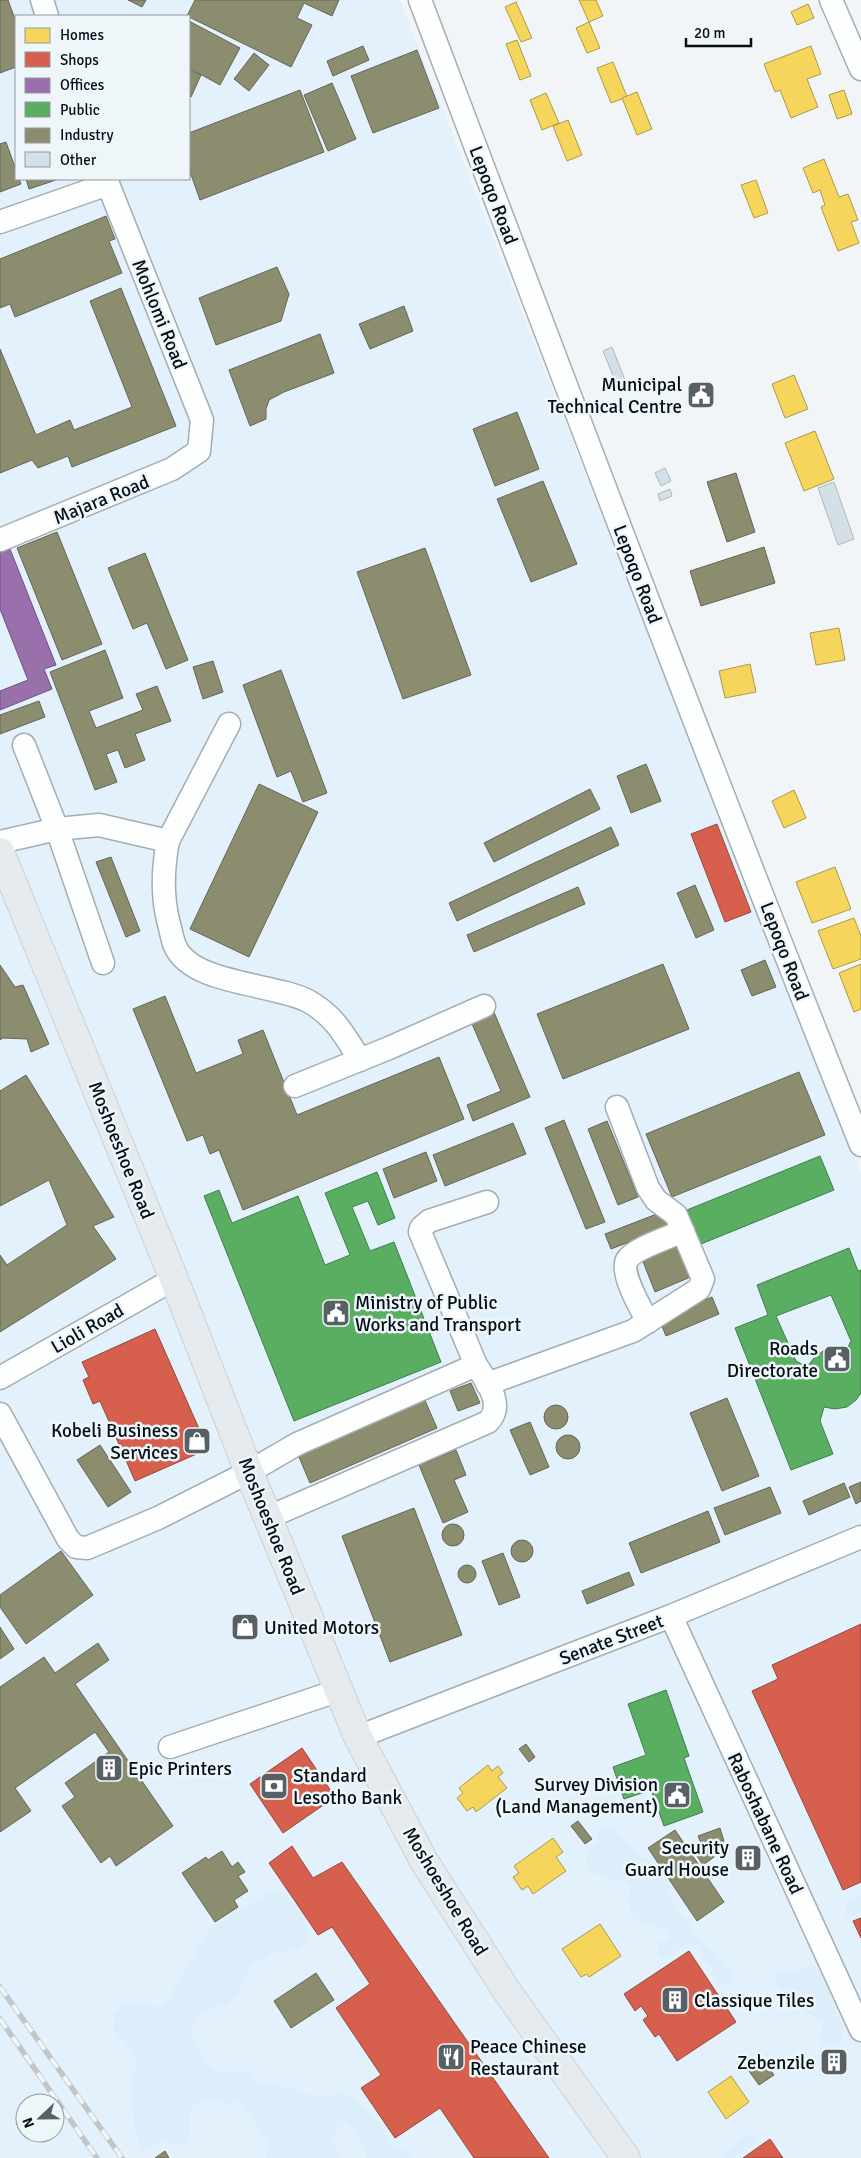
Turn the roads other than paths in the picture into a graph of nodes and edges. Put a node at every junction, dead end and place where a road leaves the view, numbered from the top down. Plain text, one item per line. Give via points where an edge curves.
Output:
1 (42, 0) edge
2 (420, 0) edge
3 (831, 0) edge
4 (48, 15) edge
5 (861, 69) edge
6 (107, 181) edge
7 (0, 222) edge
8 (199, 451) joint
9 (0, 540) edge
10 (229, 724) dead end
11 (24, 745) dead end
12 (57, 829) junction
13 (168, 841) junction
14 (0, 842) edge
15 (0, 852) edge
16 (103, 963) dead end
17 (484, 1006) dead end
18 (360, 1060) junction
19 (295, 1086) dead end
20 (617, 1107) dead end
21 (861, 1145) edge
22 (487, 1202) dead end
23 (683, 1231) junction
24 (174, 1279) junction
25 (648, 1322) junction
26 (482, 1375) junction
27 (0, 1378) edge
28 (0, 1414) edge
29 (249, 1472) junction
30 (269, 1517) junction
31 (861, 1537) edge
32 (671, 1616) junction
33 (340, 1690) junction
34 (358, 1737) junction
35 (170, 1747) dead end
36 (861, 2030) edge
37 (626, 2158) edge

1 - 4 street
2 - 21 street, Lepoqo Road via 629,551
3 - 5 street
6 - 7 street
6 - 8 street, Mohlomi Road via 202,420
8 - 9 street, Majara Road via 172,469
10 - 13 street
11 - 12 street
12 - 13 street via 99,825
12 - 14 street
12 - 16 street
13 - 18 street via 165,909 176,947 189,963 213,975 308,1001 336,1021
15 - 24 main road, Moshoeshoe Road
17 - 18 street
18 - 19 street
20 - 23 street via 648,1188 656,1200 676,1215
22 - 26 street via 429,1221 420,1232
23 - 25 street via 703,1279 699,1289
23 - 25 street via 628,1258 625,1266 630,1287
24 - 27 street, Lioli Road
24 - 29 main road, Moshoeshoe Road
25 - 26 street via 633,1331
26 - 29 street via 298,1444
26 - 30 street via 496,1406 494,1416 488,1422
28 - 29 street via 68,1539 76,1547 87,1548 158,1518
29 - 30 main road, Moshoeshoe Road
30 - 33 main road, Moshoeshoe Road
31 - 32 street, Senate Street
32 - 34 street, Senate Street
32 - 36 street, Raboshabane Road
33 - 34 main road, Moshoeshoe Road
33 - 35 street
34 - 37 main road, Moshoeshoe Road via 424,1861 503,1985

